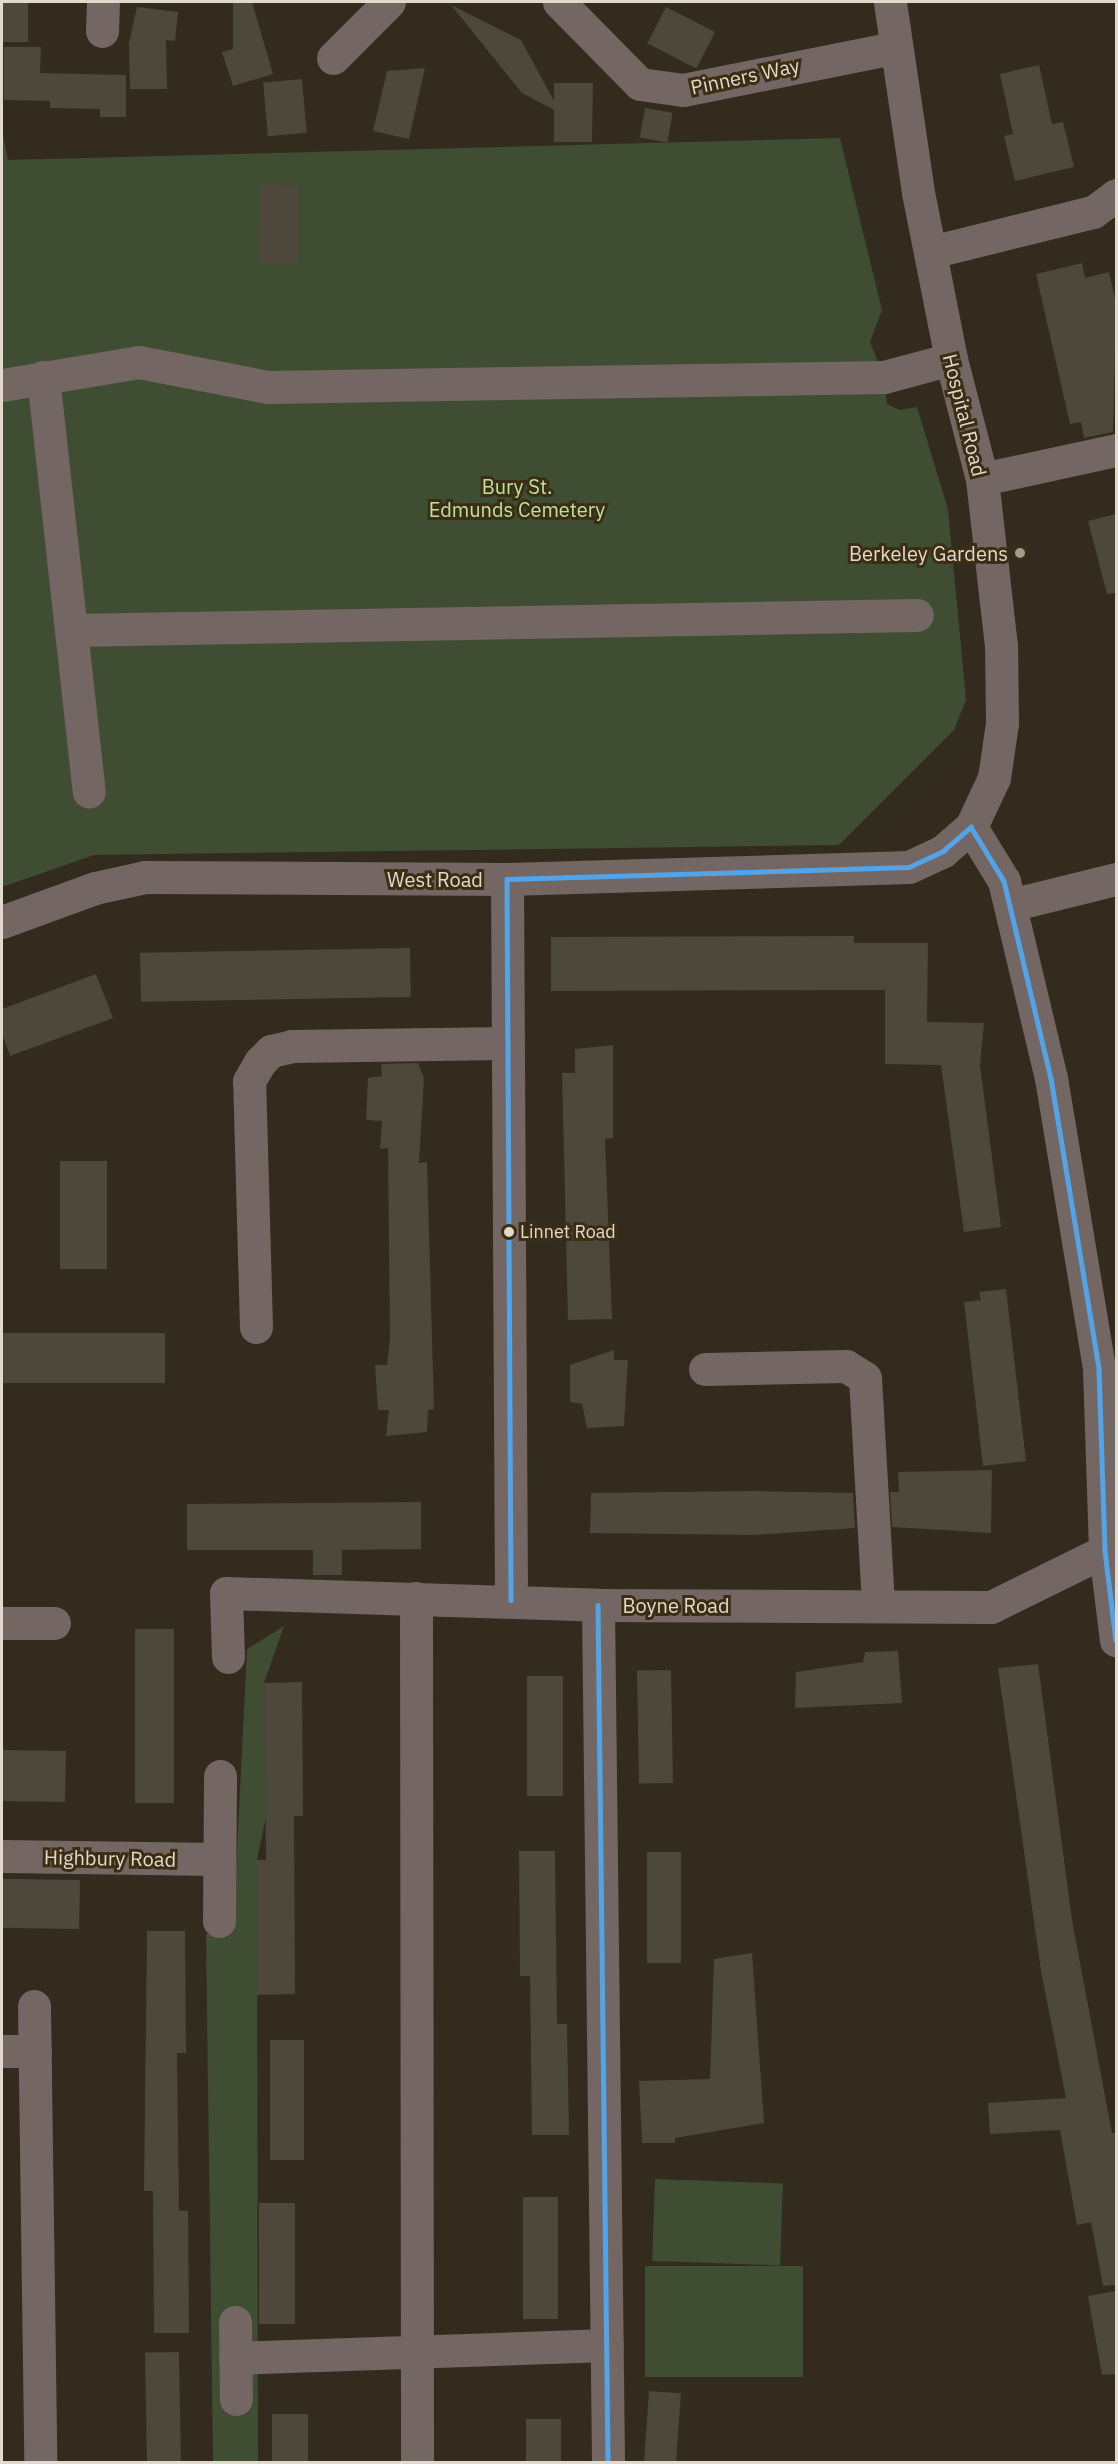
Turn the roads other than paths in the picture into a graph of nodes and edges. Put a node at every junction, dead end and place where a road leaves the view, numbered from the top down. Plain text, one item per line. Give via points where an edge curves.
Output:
1 (389, 2) edge
2 (559, 2) edge
3 (890, 2) edge
4 (893, 48) junction
5 (333, 58) dead end
6 (1116, 195) edge
7 (931, 252) junction
8 (951, 359) junction
9 (43, 376) junction
10 (2, 385) edge
11 (1116, 450) edge
12 (982, 479) junction
13 (917, 615) dead end
14 (71, 630) junction
15 (88, 791) dead end
16 (971, 827) junction
17 (507, 879) junction
18 (1116, 879) edge
19 (1010, 905) junction
20 (2, 922) edge
21 (506, 1043) junction
22 (256, 1327) dead end
23 (705, 1369) dead end
24 (1105, 1551) junction
25 (416, 1598) junction
26 (511, 1600) junction
27 (598, 1605) junction
28 (878, 1606) junction
29 (2, 1623) edge
30 (54, 1623) dead end
31 (1115, 1623) edge
32 (228, 1657) dead end
33 (220, 1776) dead end
34 (2, 1856) edge
35 (218, 1859) junction
36 (219, 1922) dead end
37 (34, 2006) dead end
38 (2, 2051) edge
39 (35, 2051) junction
40 (235, 2322) dead end
41 (607, 2345) junction
42 (415, 2352) junction
43 (235, 2358) junction
44 (236, 2399) dead end
45 (40, 2463) edge
46 (417, 2463) edge
47 (608, 2463) edge

1 - 5 street
2 - 4 street, Pinners Way via 640,84 683,90
3 - 4 street, Hospital Road
4 - 7 street, Hospital Road
6 - 7 street via 1093,212
7 - 8 street, Hospital Road
8 - 9 street via 872,377 268,387 139,362
8 - 12 street, Hospital Road
9 - 10 street
9 - 14 street
11 - 12 street
12 - 16 street, Hospital Road via 1001,646 1002,723 994,778
13 - 14 street
14 - 15 street
16 - 17 street, West Road via 943,851 909,867
16 - 19 street via 1004,881
17 - 20 street, West Road via 145,877 95,888
17 - 21 street
18 - 19 street
19 - 24 street via 1048,1064 1099,1369
21 - 22 street via 292,1046 271,1051 260,1062 249,1081
21 - 26 street
23 - 28 street via 846,1365 865,1378
24 - 28 street, Boyne Road via 991,1606
24 - 31 street
25 - 26 street, Boyne Road
25 - 32 street, Boyne Road via 226,1593
25 - 42 street
26 - 27 street, Boyne Road
27 - 28 street, Boyne Road
27 - 41 street
29 - 30 street
33 - 35 street
34 - 35 street, Highbury Road
35 - 36 street
37 - 39 street
38 - 39 street
39 - 45 street
40 - 43 street
41 - 42 street
41 - 47 street
42 - 43 street
42 - 46 street
43 - 44 street

